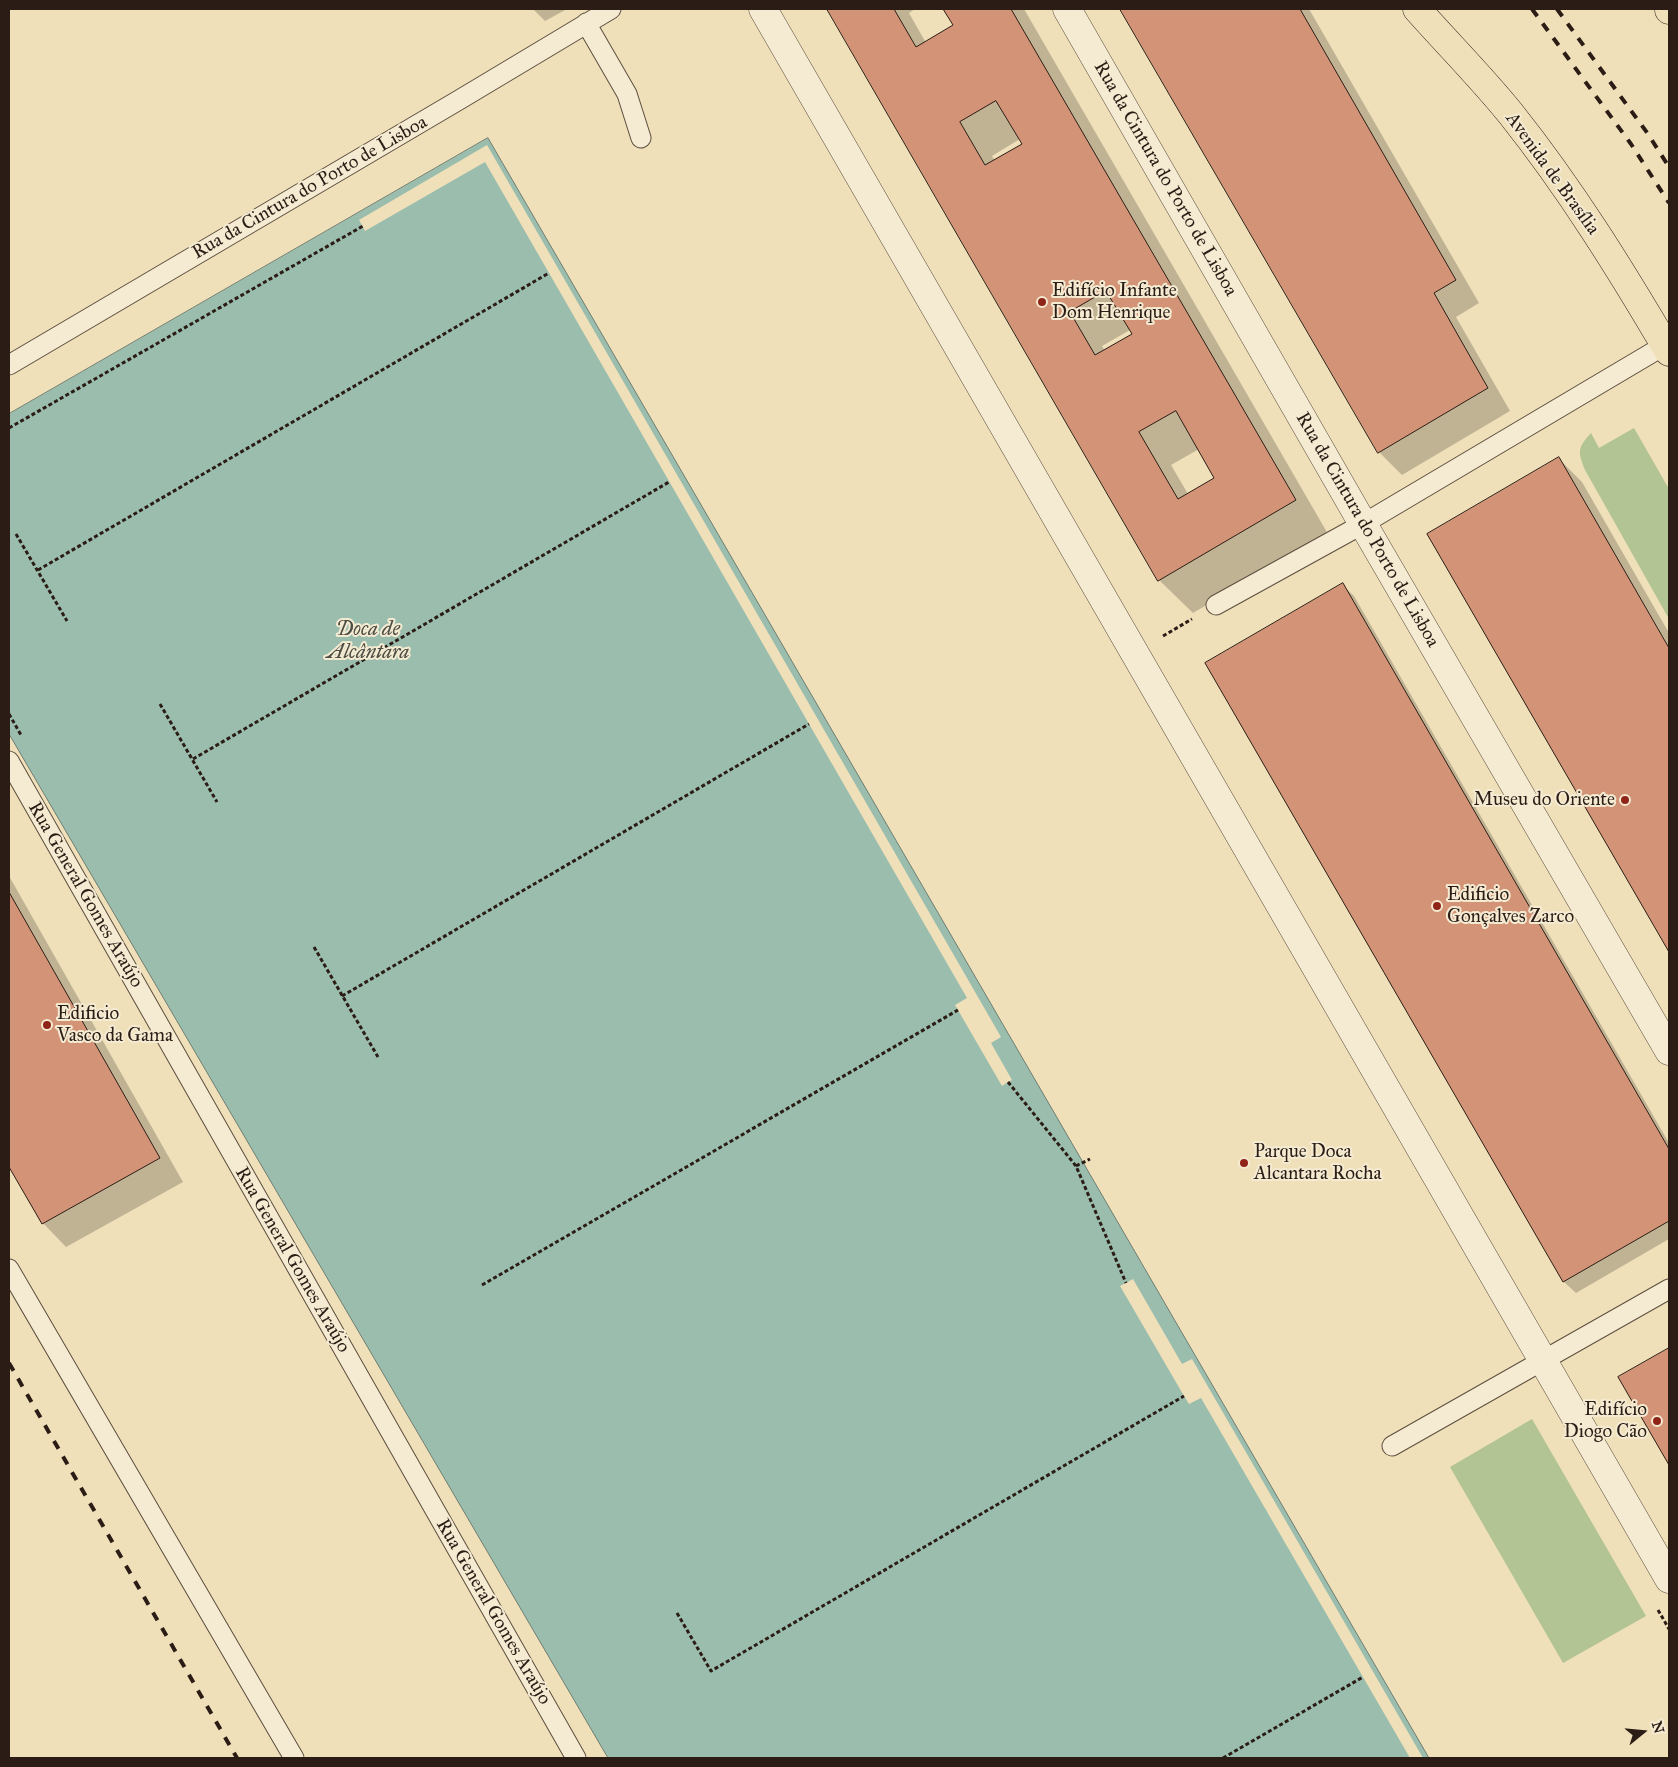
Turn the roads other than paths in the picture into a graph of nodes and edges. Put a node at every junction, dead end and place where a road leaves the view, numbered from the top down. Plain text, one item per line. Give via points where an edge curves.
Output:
1 (611, 9) edge
2 (763, 9) edge
3 (1067, 9) edge
4 (1417, 9) edge
5 (586, 23) junction
6 (641, 138) dead end
7 (1667, 349) edge
8 (9, 365) edge
9 (1363, 524) junction
10 (1216, 605) road end
11 (9, 761) edge
12 (1669, 1051) edge
13 (9, 1269) edge
14 (1669, 1290) edge
15 (1543, 1360) junction
16 (1392, 1446) dead end
17 (1669, 1579) edge
18 (294, 1758) edge
19 (576, 1758) edge

1 - 5 lane, Rua da Cintura do Porto de Lisboa
2 - 15 street
3 - 9 street, Rua da Cintura do Porto de Lisboa
4 - 7 main road, Avenida de Brasília via 1510,113 1552,168
5 - 6 lane via 627,94
5 - 8 lane, Rua da Cintura do Porto de Lisboa
7 - 9 lane
9 - 10 lane
9 - 12 street, Rua da Cintura do Porto de Lisboa
11 - 19 lane, Rua General Gomes Araújo
13 - 18 lane
14 - 15 lane
15 - 16 lane
15 - 17 street

